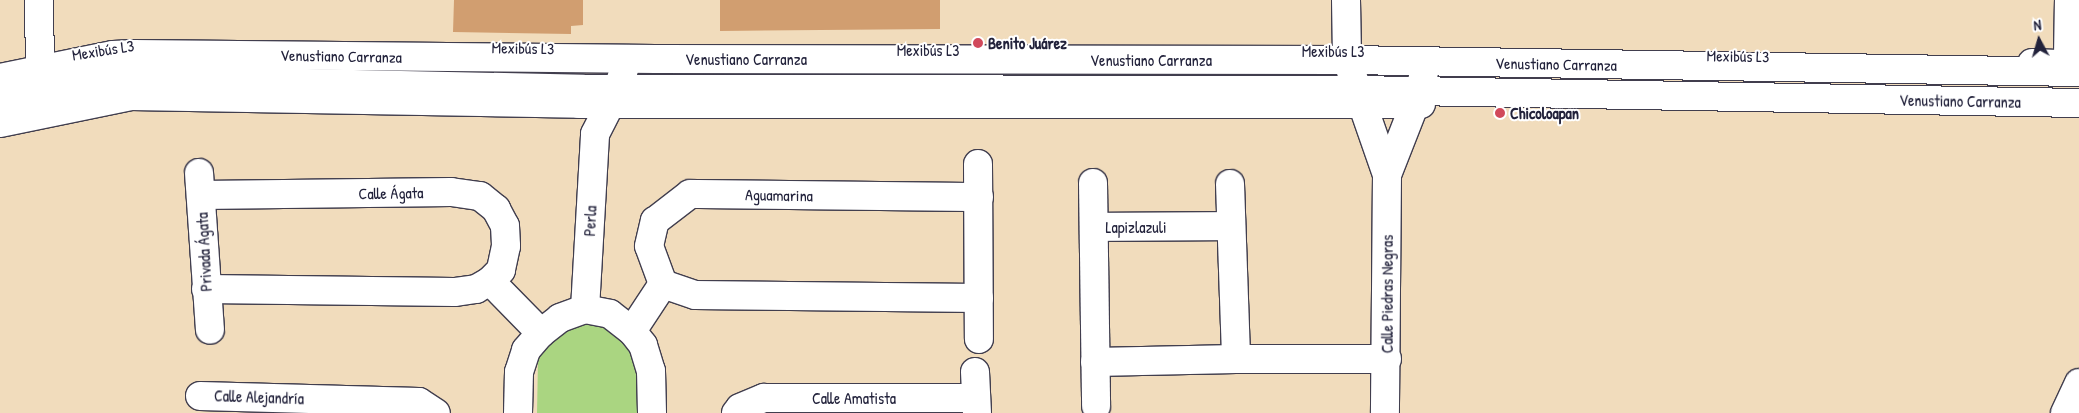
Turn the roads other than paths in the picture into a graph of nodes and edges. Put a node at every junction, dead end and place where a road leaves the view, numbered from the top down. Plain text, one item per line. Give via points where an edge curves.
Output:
1 (39, 0) edge
2 (1346, 0) edge
3 (2069, 0) edge
4 (1347, 56) junction
5 (558, 58) junction
6 (627, 59) junction
7 (1426, 62) junction
8 (151, 63) junction
9 (40, 65) junction
10 (0, 70) edge
11 (2079, 72) edge
12 (0, 78) edge
13 (575, 96) junction
14 (614, 97) junction
15 (1358, 97) junction
16 (1417, 98) junction
17 (2079, 103) edge
18 (0, 105) edge
19 (2079, 113) edge
20 (0, 122) edge
21 (595, 134) junction
22 (978, 164) dead end
23 (1387, 174) junction
24 (1094, 183) dead end
25 (200, 184) joint
26 (1230, 184) dead end
27 (979, 197) junction
28 (1230, 226) junction
29 (1095, 227) junction
30 (490, 281) junction
31 (663, 284) junction
32 (206, 289) junction
33 (979, 298) junction
34 (585, 309) junction
35 (210, 330) dead end
36 (632, 331) junction
37 (541, 333) junction
38 (979, 339) dead end
39 (1236, 359) junction
40 (1387, 360) junction
41 (1096, 362) junction
42 (2079, 383) edge
43 (200, 393) edge
44 (976, 394) edge
45 (1096, 406) dead end
46 (436, 413) edge
47 (518, 413) edge
48 (652, 413) edge
49 (736, 413) edge
50 (1385, 413) edge
51 (2064, 413) edge

1 - 9 street
2 - 4 street, Calle Piedras Negras
3 - 4 street, Mexibús L3 via 2068,56 2065,62 2058,64 1648,54
4 - 6 street, Venustiano Carranza
4 - 7 street, Venustiano Carranza
4 - 9 street, Mexibús L3 via 121,44
4 - 15 street, Calle Piedras Negras
5 - 6 street, Venustiano Carranza
5 - 8 street, Venustiano Carranza
5 - 13 street
6 - 14 street, Perla
7 - 11 street, Venustiano Carranza
7 - 16 street, Calle Piedras Negras
8 - 9 street via 113,55
8 - 13 street, Venustiano Carranza
8 - 18 street via 118,80
9 - 10 street, Mexibús L3
9 - 12 street
13 - 14 street, Venustiano Carranza
13 - 20 street via 131,96
13 - 21 street
14 - 15 street, Venustiano Carranza
14 - 21 street, Perla
15 - 16 street, Venustiano Carranza
15 - 23 street, Calle Piedras Negras
16 - 17 street, Venustiano Carranza
16 - 19 street
16 - 23 street, Calle Piedras Negras
21 - 34 street, Perla
22 - 27 street
23 - 40 street, Calle Piedras Negras
24 - 29 street
25 - 30 street, Calle Ágata via 451,192 480,196 496,208 505,226 506,246 501,270
25 - 32 street, Privada Ágata
26 - 28 street
27 - 31 street, Aguamarina via 690,194 655,221 649,246
27 - 33 street
28 - 29 street, Lapizlazuli
28 - 39 street
29 - 41 street, Lapizlazuli
30 - 32 street via 476,289 454,292
30 - 37 street
31 - 33 street via 695,295
31 - 36 street
32 - 35 street, Privada Ágata
33 - 38 street
34 - 36 street via 610,314
34 - 37 street via 560,318
36 - 48 street via 643,345 651,371
37 - 47 street via 526,350 519,372
39 - 40 street
39 - 41 street
40 - 50 street, Calle Piedras Negras
41 - 45 street, Lapizlazuli
42 - 51 street
43 - 46 street, Calle Alejandría via 419,402
44 - 49 street, Calle Amatista via 764,398 740,408

